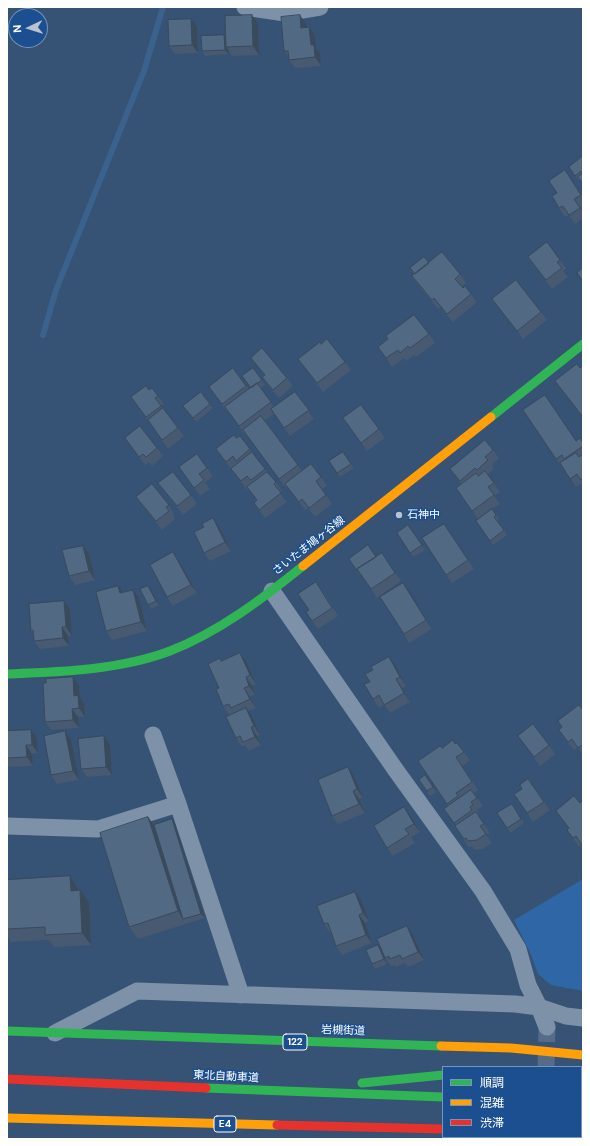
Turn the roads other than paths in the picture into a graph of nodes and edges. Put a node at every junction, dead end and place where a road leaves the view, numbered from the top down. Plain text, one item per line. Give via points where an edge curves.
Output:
1 (245, 7) edge
2 (320, 7) edge
3 (583, 344) edge
4 (272, 591) junction
5 (7, 674) edge
6 (153, 735) dead end
7 (178, 804) junction
8 (7, 826) edge
9 (242, 995) junction
10 (539, 1007) junction
11 (583, 1018) edge
12 (547, 1027) tunnel mouth
13 (7, 1031) edge
14 (55, 1033) junction
15 (583, 1055) edge
16 (442, 1075) edge
17 (7, 1079) edge
18 (284, 1092) junction
19 (442, 1097) edge
20 (7, 1118) edge
21 (442, 1129) edge

1 - 2 street via 285,13
3 - 4 main road, さいたま鳩ヶ谷線
4 - 5 main road, さいたま鳩ヶ谷線 via 205,635 171,650 131,662 96,668
4 - 10 street via 483,891 518,949 528,985
6 - 7 street
7 - 8 street via 98,829
7 - 9 street
9 - 10 street via 515,1004
9 - 14 street via 137,991
10 - 11 street via 566,1016
10 - 12 street
13 - 14 main road, 岩槻街道 / 122
14 - 15 main road, 岩槻街道 / 122 via 511,1048
16 - 18 main road
17 - 18 main road, 東北自動車道
18 - 19 main road, 東北自動車道
20 - 21 main road, E4

